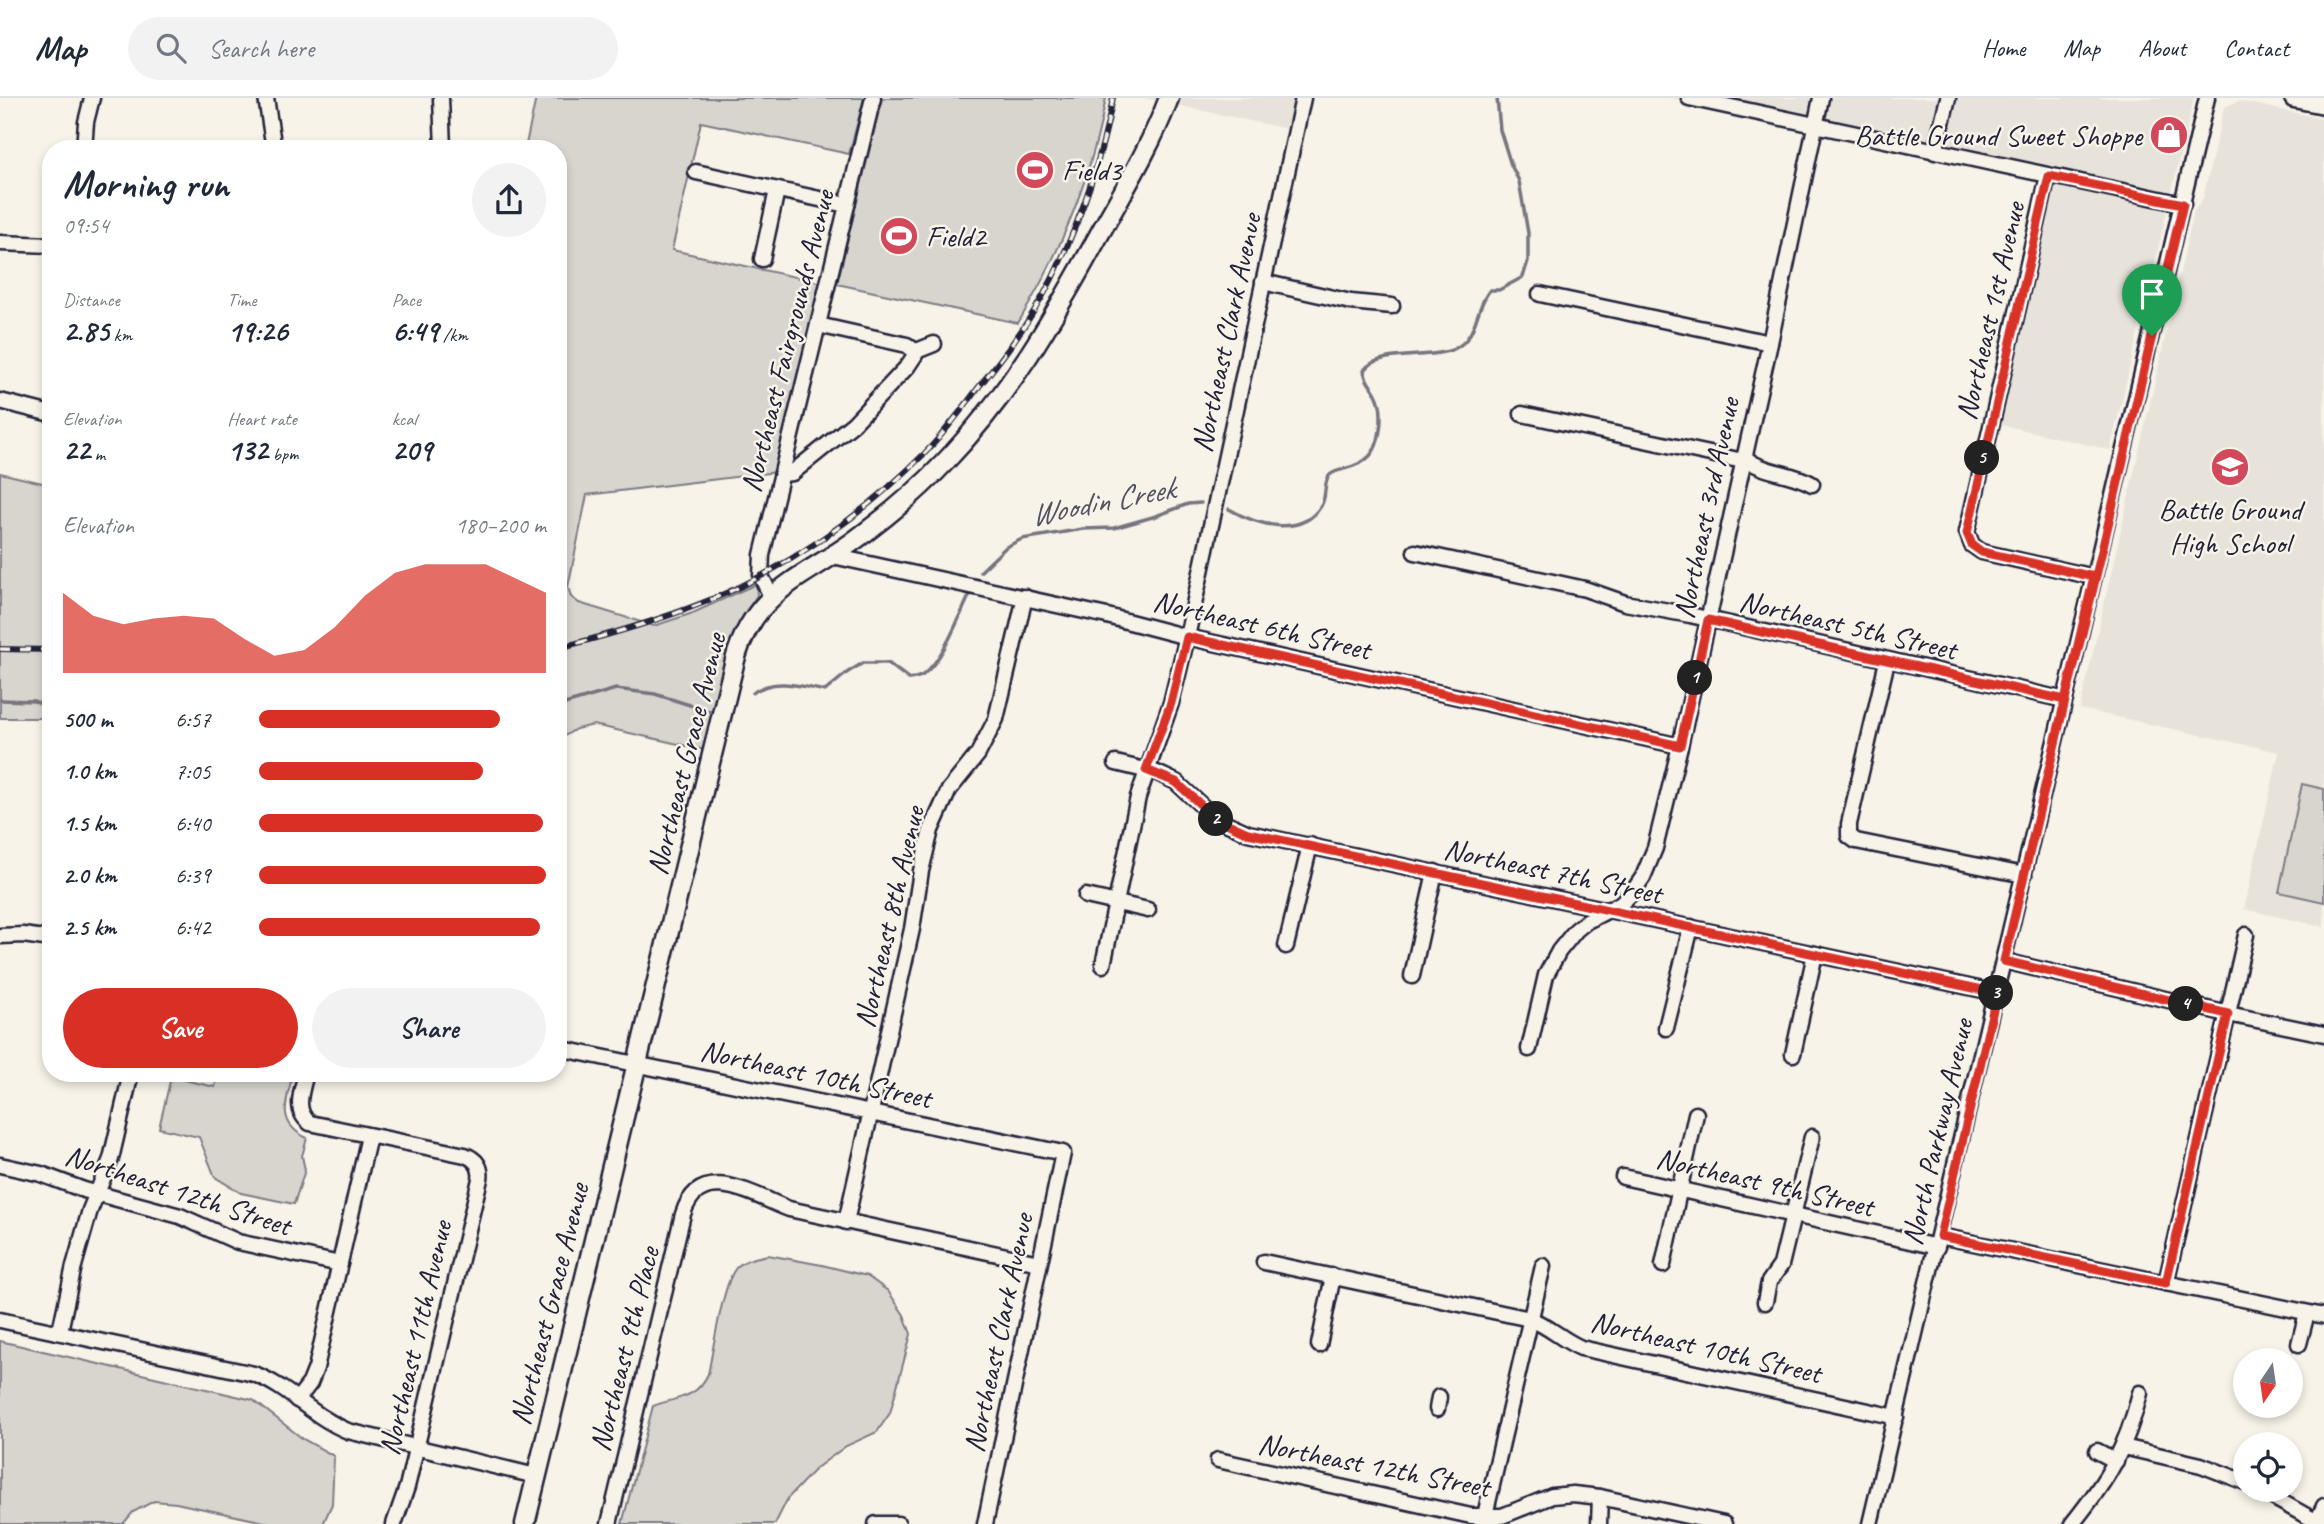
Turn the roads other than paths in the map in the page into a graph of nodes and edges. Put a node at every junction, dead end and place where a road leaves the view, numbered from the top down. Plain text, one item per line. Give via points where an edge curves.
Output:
1 (92, 98) edge
2 (266, 98) edge
3 (441, 98) edge
4 (873, 98) edge
5 (1170, 98) edge
6 (1303, 98) edge
7 (1689, 98) edge
8 (1821, 98) edge
9 (1948, 98) edge
10 (2207, 98) edge
11 (2294, 98) edge
12 (2324, 104) edge
13 (1816, 126) junction
14 (85, 140) edge
15 (273, 140) edge
16 (443, 140) edge
17 (1936, 152) junction
18 (696, 172) dead end
19 (2049, 176) junction
20 (777, 190) junction
21 (2183, 204) junction
22 (847, 205) junction
23 (0, 243) edge
24 (42, 245) edge
25 (762, 259) dead end
26 (1263, 282) junction
27 (1540, 294) dead end
28 (1392, 306) dead end
29 (818, 325) junction
30 (1770, 343) junction
31 (934, 344) dead end
32 (914, 352) junction
33 (0, 401) edge
34 (42, 412) edge
35 (1522, 414) dead end
36 (1743, 459) junction
37 (782, 474) junction
38 (1812, 484) dead end
39 (1415, 552) dead end
40 (833, 555) junction
41 (2094, 577) junction
42 (771, 596) junction
43 (1025, 597) junction
44 (1708, 620) junction
45 (1187, 637) junction
46 (1887, 662) junction
47 (2065, 700) junction
48 (1680, 746) junction
49 (1116, 763) dead end
50 (1146, 770) junction
51 (1310, 845) junction
52 (1435, 872) junction
53 (2024, 875) junction
54 (1086, 896) dead end
55 (1116, 903) junction
56 (1148, 910) dead end
57 (1607, 910) junction
58 (1691, 928) junction
59 (2246, 935) dead end
60 (0, 936) edge
61 (42, 938) edge
62 (1286, 946) dead end
63 (1815, 954) junction
64 (2004, 961) junction
65 (1103, 965) dead end
66 (1412, 975) dead end
67 (1997, 993) junction
68 (2228, 1014) junction
69 (1665, 1028) dead end
70 (2324, 1034) edge
71 (1529, 1049) dead end
72 (567, 1050) edge
73 (1793, 1054) dead end
74 (636, 1065) junction
75 (129, 1082) edge
76 (304, 1082) edge
77 (870, 1112) junction
78 (1696, 1114) dead end
79 (369, 1136) junction
80 (1812, 1137) dead end
81 (1063, 1153) joint
82 (0, 1165) edge
83 (1623, 1177) dead end
84 (1679, 1190) junction
85 (97, 1193) junction
86 (1793, 1216) junction
87 (846, 1222) junction
88 (1939, 1241) junction
89 (1264, 1262) dead end
90 (1039, 1263) junction
91 (340, 1264) junction
92 (1663, 1265) dead end
93 (1544, 1266) dead end
94 (1334, 1276) junction
95 (2166, 1283) junction
96 (1765, 1302) dead end
97 (2307, 1313) junction
98 (2324, 1316) edge
99 (1530, 1318) junction
100 (0, 1320) edge
101 (60, 1331) junction
102 (2300, 1344) dead end
103 (1319, 1345) dead end
104 (2140, 1393) dead end
105 (297, 1400) junction
106 (1896, 1417) junction
107 (416, 1447) junction
108 (2097, 1451) dead end
109 (2120, 1454) junction
110 (1218, 1460) dead end
111 (536, 1476) junction
112 (2233, 1477) edge
113 (1600, 1497) junction
114 (2281, 1502) edge
115 (2324, 1506) edge
116 (1484, 1521) edge
117 (2319, 1523) edge
118 (394, 1524) edge
119 (525, 1524) edge
120 (609, 1524) edge
121 (876, 1524) edge
122 (898, 1524) edge
123 (985, 1524) edge
124 (1599, 1524) edge
125 (1724, 1524) edge
126 (1870, 1524) edge
127 (2072, 1524) edge

1 - 14 street
2 - 15 street
3 - 16 street
4 - 22 street, Northeast Fairgrounds Avenue
5 - 40 main road, Northeast Grace Avenue via 1055,315 1004,394 911,495
6 - 26 street, Northeast Clark Avenue
7 - 13 street
8 - 13 street, Northeast 3rd Avenue
9 - 17 street
10 - 21 street, North Parkway Avenue
11 - 12 main road
13 - 17 street
13 - 30 street, Northeast 3rd Avenue
17 - 19 street
18 - 20 street
19 - 21 street
19 - 41 street, Northeast 1st Avenue via 1967,526 1968,539 1982,552
20 - 22 street
20 - 25 street
21 - 41 street, North Parkway Avenue
22 - 29 street, Northeast Fairgrounds Avenue
23 - 24 street
26 - 28 street via 1351,302
26 - 45 street, Northeast Clark Avenue
27 - 30 street
29 - 32 street via 907,345
29 - 37 street, Northeast Fairgrounds Avenue
30 - 36 street, Northeast 3rd Avenue
31 - 32 street
32 - 37 street via 911,362 853,424 792,473
33 - 34 street
35 - 36 street
36 - 38 street
36 - 44 street, Northeast 3rd Avenue
37 - 42 street, Northeast Fairgrounds Avenue via 762,555 761,576
39 - 44 street, Northeast 5th Street
40 - 42 main road, Northeast Grace Avenue
40 - 43 street, Northeast 6th Street
41 - 47 street, North Parkway Avenue
42 - 74 main road, Northeast Grace Avenue via 757,610 739,646
43 - 45 street, Northeast 6th Street
43 - 77 street, Northeast 8th Avenue via 996,719 978,754 949,790 931,830
44 - 46 street, Northeast 5th Street
44 - 48 street, Northeast 3rd Avenue
45 - 48 street, Northeast 6th Street
45 - 50 street, Northeast Clark Avenue via 1171,703
46 - 47 street, Northeast 5th Street
46 - 53 street via 1849,836
47 - 53 street, North Parkway Avenue
48 - 57 street, Northeast 3rd Avenue via 1648,866 1632,894
49 - 50 street, Northeast 7th Street
50 - 51 street, Northeast 7th Street via 1176,782 1223,824
50 - 55 street, Northeast Clark Avenue
51 - 52 street, Northeast 7th Street
51 - 62 street
52 - 57 street, Northeast 7th Street
52 - 66 street
53 - 64 street, North Parkway Avenue
54 - 55 street
55 - 56 street
55 - 65 street, Northeast Clark Avenue
57 - 58 street, Northeast 7th Street
57 - 71 street, Northeast 3rd Avenue via 1576,930 1552,962 1539,996
58 - 63 street, Northeast 7th Street
58 - 69 street
59 - 68 street
60 - 61 street
63 - 67 street, Northeast 7th Street
63 - 73 street
64 - 67 street, North Parkway Avenue
64 - 68 street
67 - 88 street, North Parkway Avenue
68 - 70 street
68 - 95 street
72 - 74 street, Northeast 10th Street
74 - 77 street, Northeast 10th Street
74 - 111 main road, Northeast Grace Avenue
75 - 85 street via 113,1151
76 - 79 street via 299,1106 306,1121
77 - 81 street, Northeast 10th Street
77 - 87 street, Northeast 8th Avenue
78 - 84 street
79 - 91 street
79 - 107 street, Northeast 11th Avenue via 465,1155 478,1163 480,1179
80 - 86 street
81 - 90 street, Northeast Clark Avenue
82 - 85 street, Northeast 12th Street
83 - 84 street, Northeast 9th Street
84 - 86 street, Northeast 9th Street
84 - 92 street
85 - 91 street, Northeast 12th Street via 180,1216 238,1242
85 - 101 street
86 - 88 street, Northeast 9th Street
86 - 96 street via 1781,1265 1769,1282
87 - 90 street
87 - 120 street, Northeast 9th Place via 789,1209 723,1185 698,1191 688,1201
88 - 95 street, Northeast 9th Street
88 - 106 street, North Parkway Avenue
89 - 94 street, Northeast 10th Street
90 - 123 street, Northeast Clark Avenue
91 - 105 street via 316,1368
93 - 99 street
94 - 99 street, Northeast 10th Street
94 - 103 street
95 - 97 street, Northeast 9th Street
97 - 98 street, Northeast 9th Street
97 - 102 street
99 - 106 street, Northeast 10th Street via 1581,1348
99 - 116 street
100 - 101 street
101 - 105 street via 254,1374
104 - 109 street
105 - 107 street via 348,1432
106 - 126 street, North Parkway Avenue
107 - 111 street
107 - 118 street, Northeast 11th Avenue
108 - 109 street
109 - 112 street via 2201,1465
109 - 127 street
110 - 116 street, Northeast 12th Street
111 - 119 main road, Northeast Grace Avenue
113 - 116 street, Northeast 12th Street via 1562,1494
113 - 124 street
113 - 125 street, Northeast 12th Street
114 - 117 street
115 - 117 street
121 - 122 street

